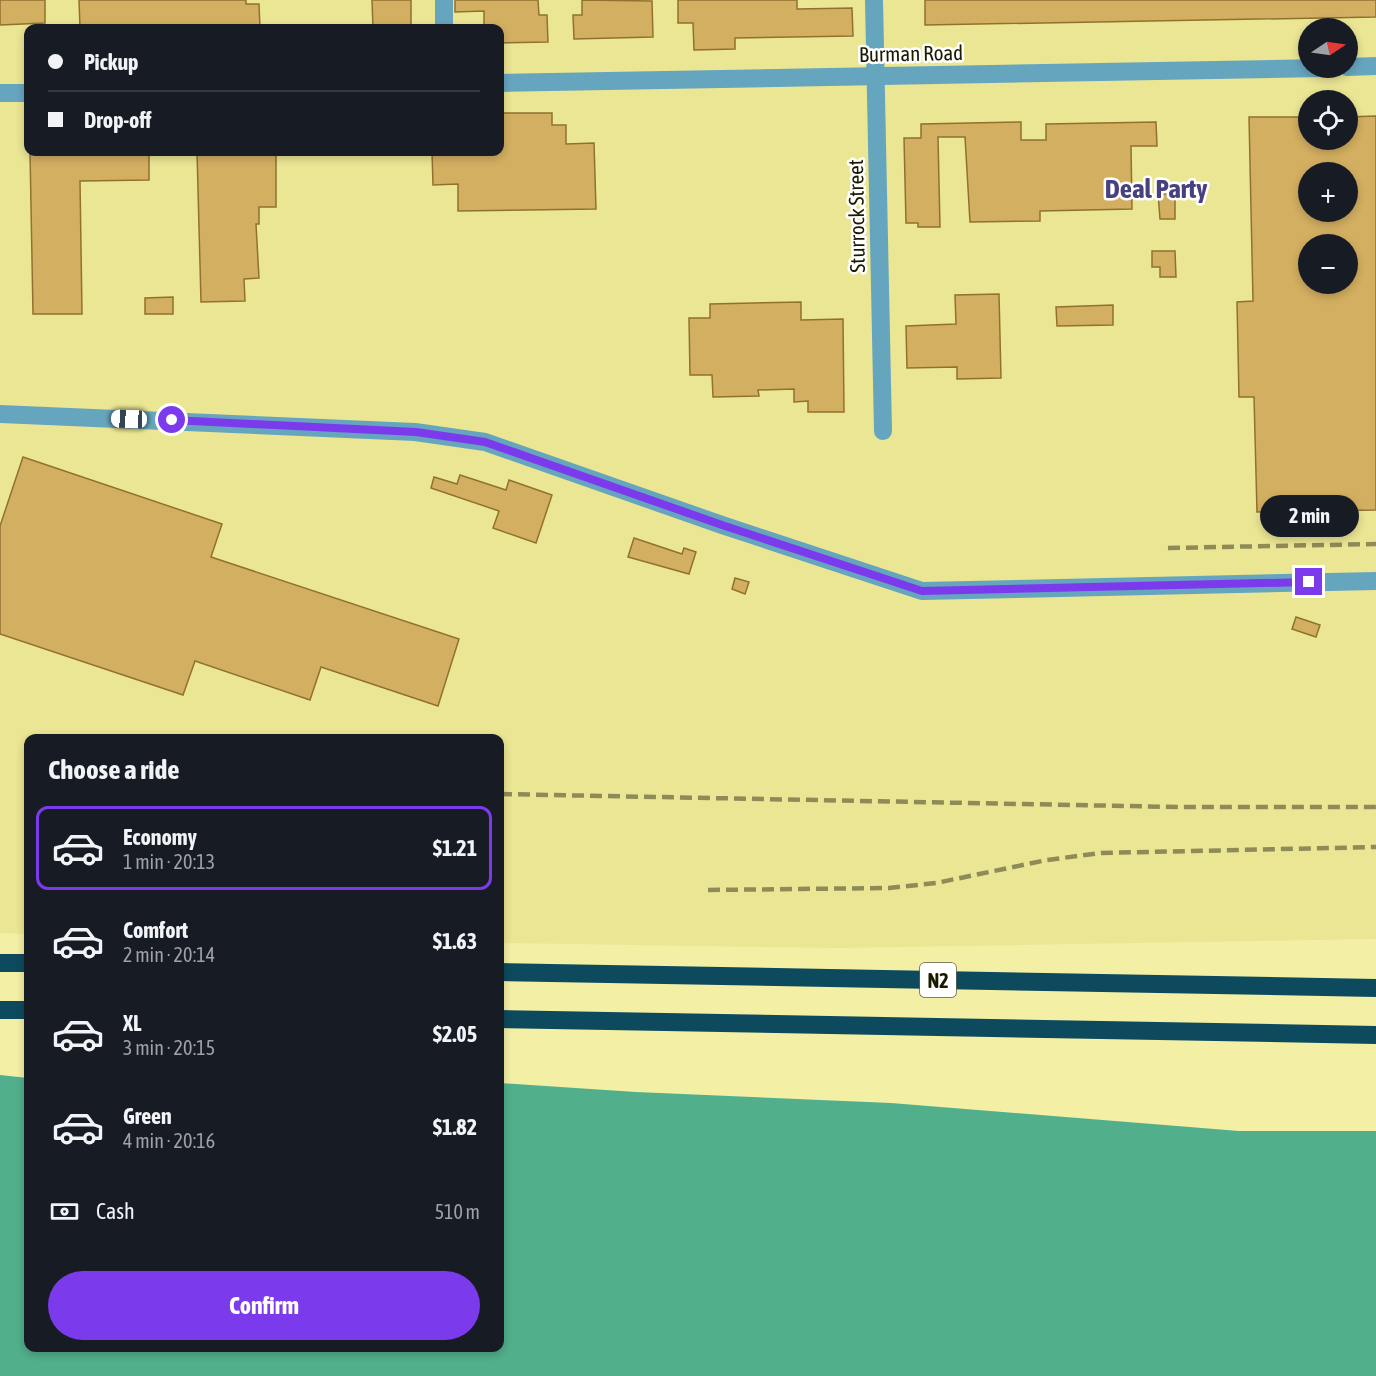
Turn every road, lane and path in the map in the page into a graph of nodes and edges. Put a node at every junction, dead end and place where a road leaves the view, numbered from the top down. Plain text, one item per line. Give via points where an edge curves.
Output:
1 (444, 0) edge
2 (874, 0) edge
3 (444, 24) edge
4 (1376, 66) edge
5 (1358, 67) edge
6 (1298, 69) edge
7 (876, 77) junction
8 (504, 83) edge
9 (0, 93) edge
10 (24, 93) edge
11 (0, 414) edge
12 (883, 430) dead end
13 (1376, 581) edge
14 (0, 963) edge
15 (24, 963) edge
16 (504, 972) edge
17 (1376, 988) edge
18 (0, 1010) edge
19 (24, 1010) edge
20 (504, 1019) edge
21 (1376, 1035) edge

1 - 3 street
2 - 7 street, Sturrock Street
4 - 5 street
6 - 7 street, Burman Road
7 - 8 street, Burman Road
7 - 12 street, Sturrock Street
9 - 10 street
11 - 13 street via 416,432 485,442 922,591
14 - 15 highway
16 - 17 highway, N2
18 - 19 highway
20 - 21 highway, N2

